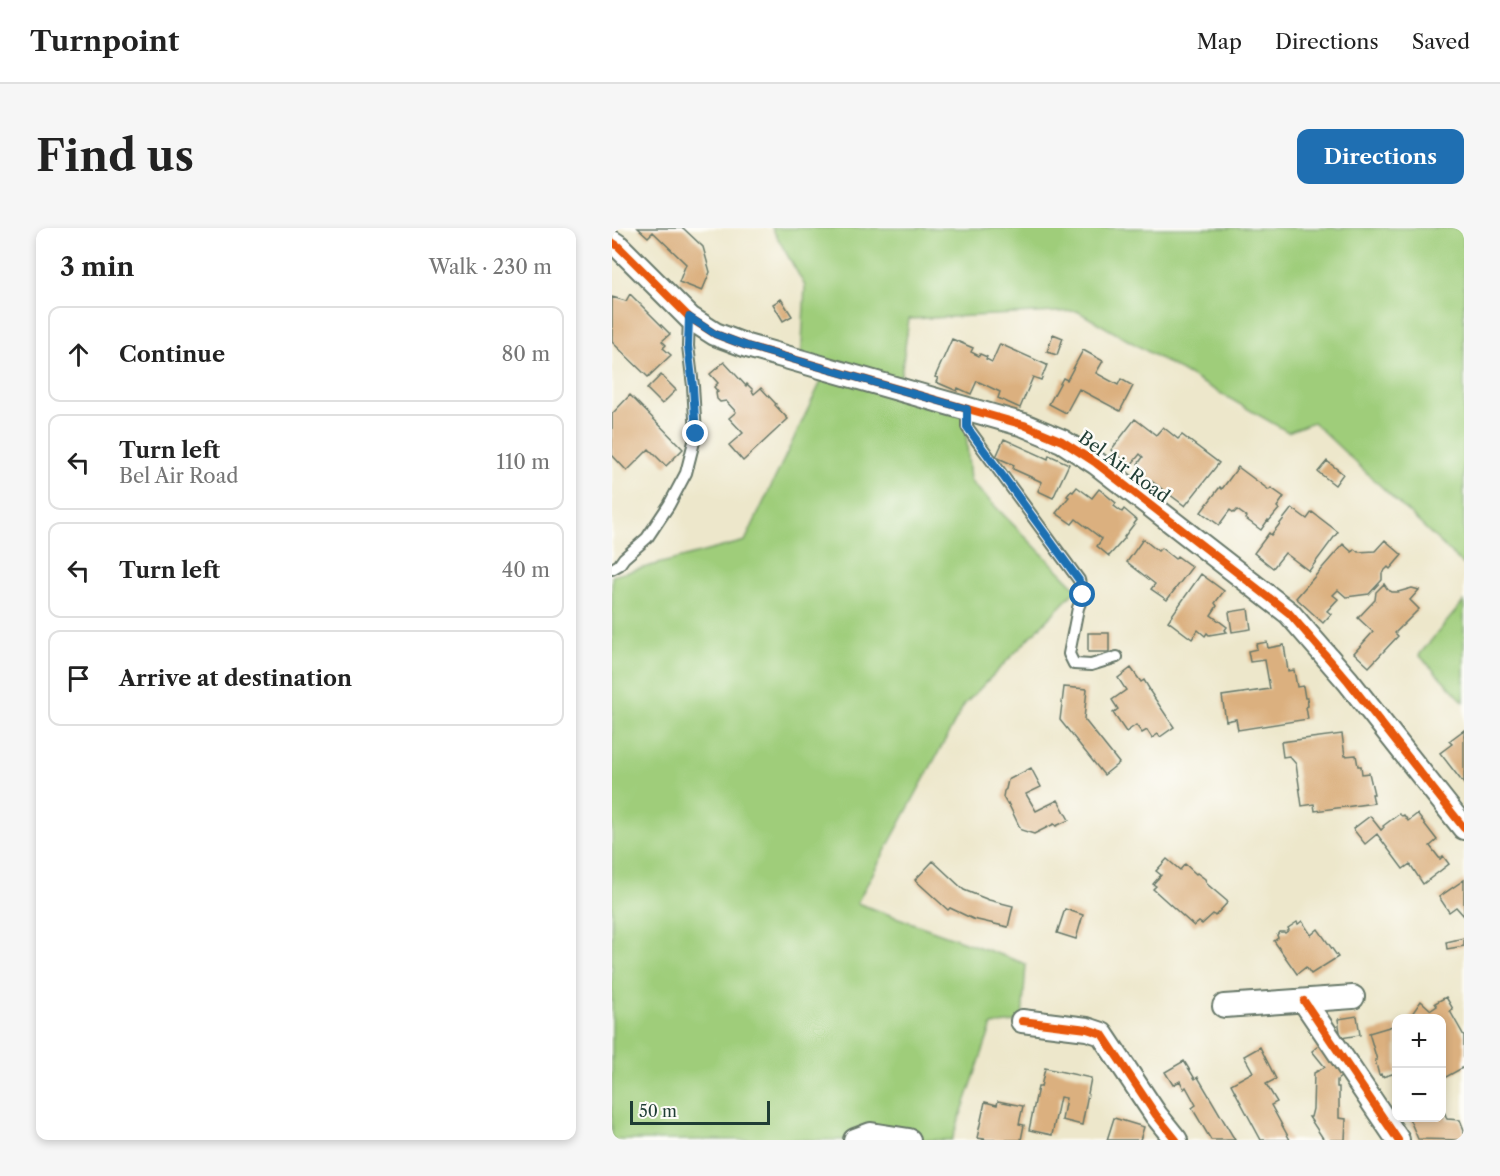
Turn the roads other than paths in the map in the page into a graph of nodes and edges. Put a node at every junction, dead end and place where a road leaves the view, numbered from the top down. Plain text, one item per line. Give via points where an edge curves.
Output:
1 (612, 242) edge
2 (689, 317) junction
3 (967, 409) junction
4 (612, 569) edge
5 (1117, 657) dead end
6 (1464, 828) edge
7 (1353, 997) dead end
8 (1304, 1001) junction
9 (1224, 1006) dead end
10 (1022, 1021) dead end
11 (855, 1140) edge
12 (909, 1140) edge
13 (1176, 1140) edge
14 (1398, 1140) edge

1 - 2 street, Bel Air Road
2 - 3 street, Bel Air Road via 715,334 747,346
2 - 4 lane via 696,434 686,473 647,538
3 - 5 lane via 967,427 1079,580 1083,595 1069,654 1074,664 1091,665
3 - 6 street, Bel Air Road via 1024,425 1062,441 1289,613
7 - 8 street
8 - 9 street
8 - 14 street
10 - 13 street via 1102,1034
11 - 12 street via 871,1134

